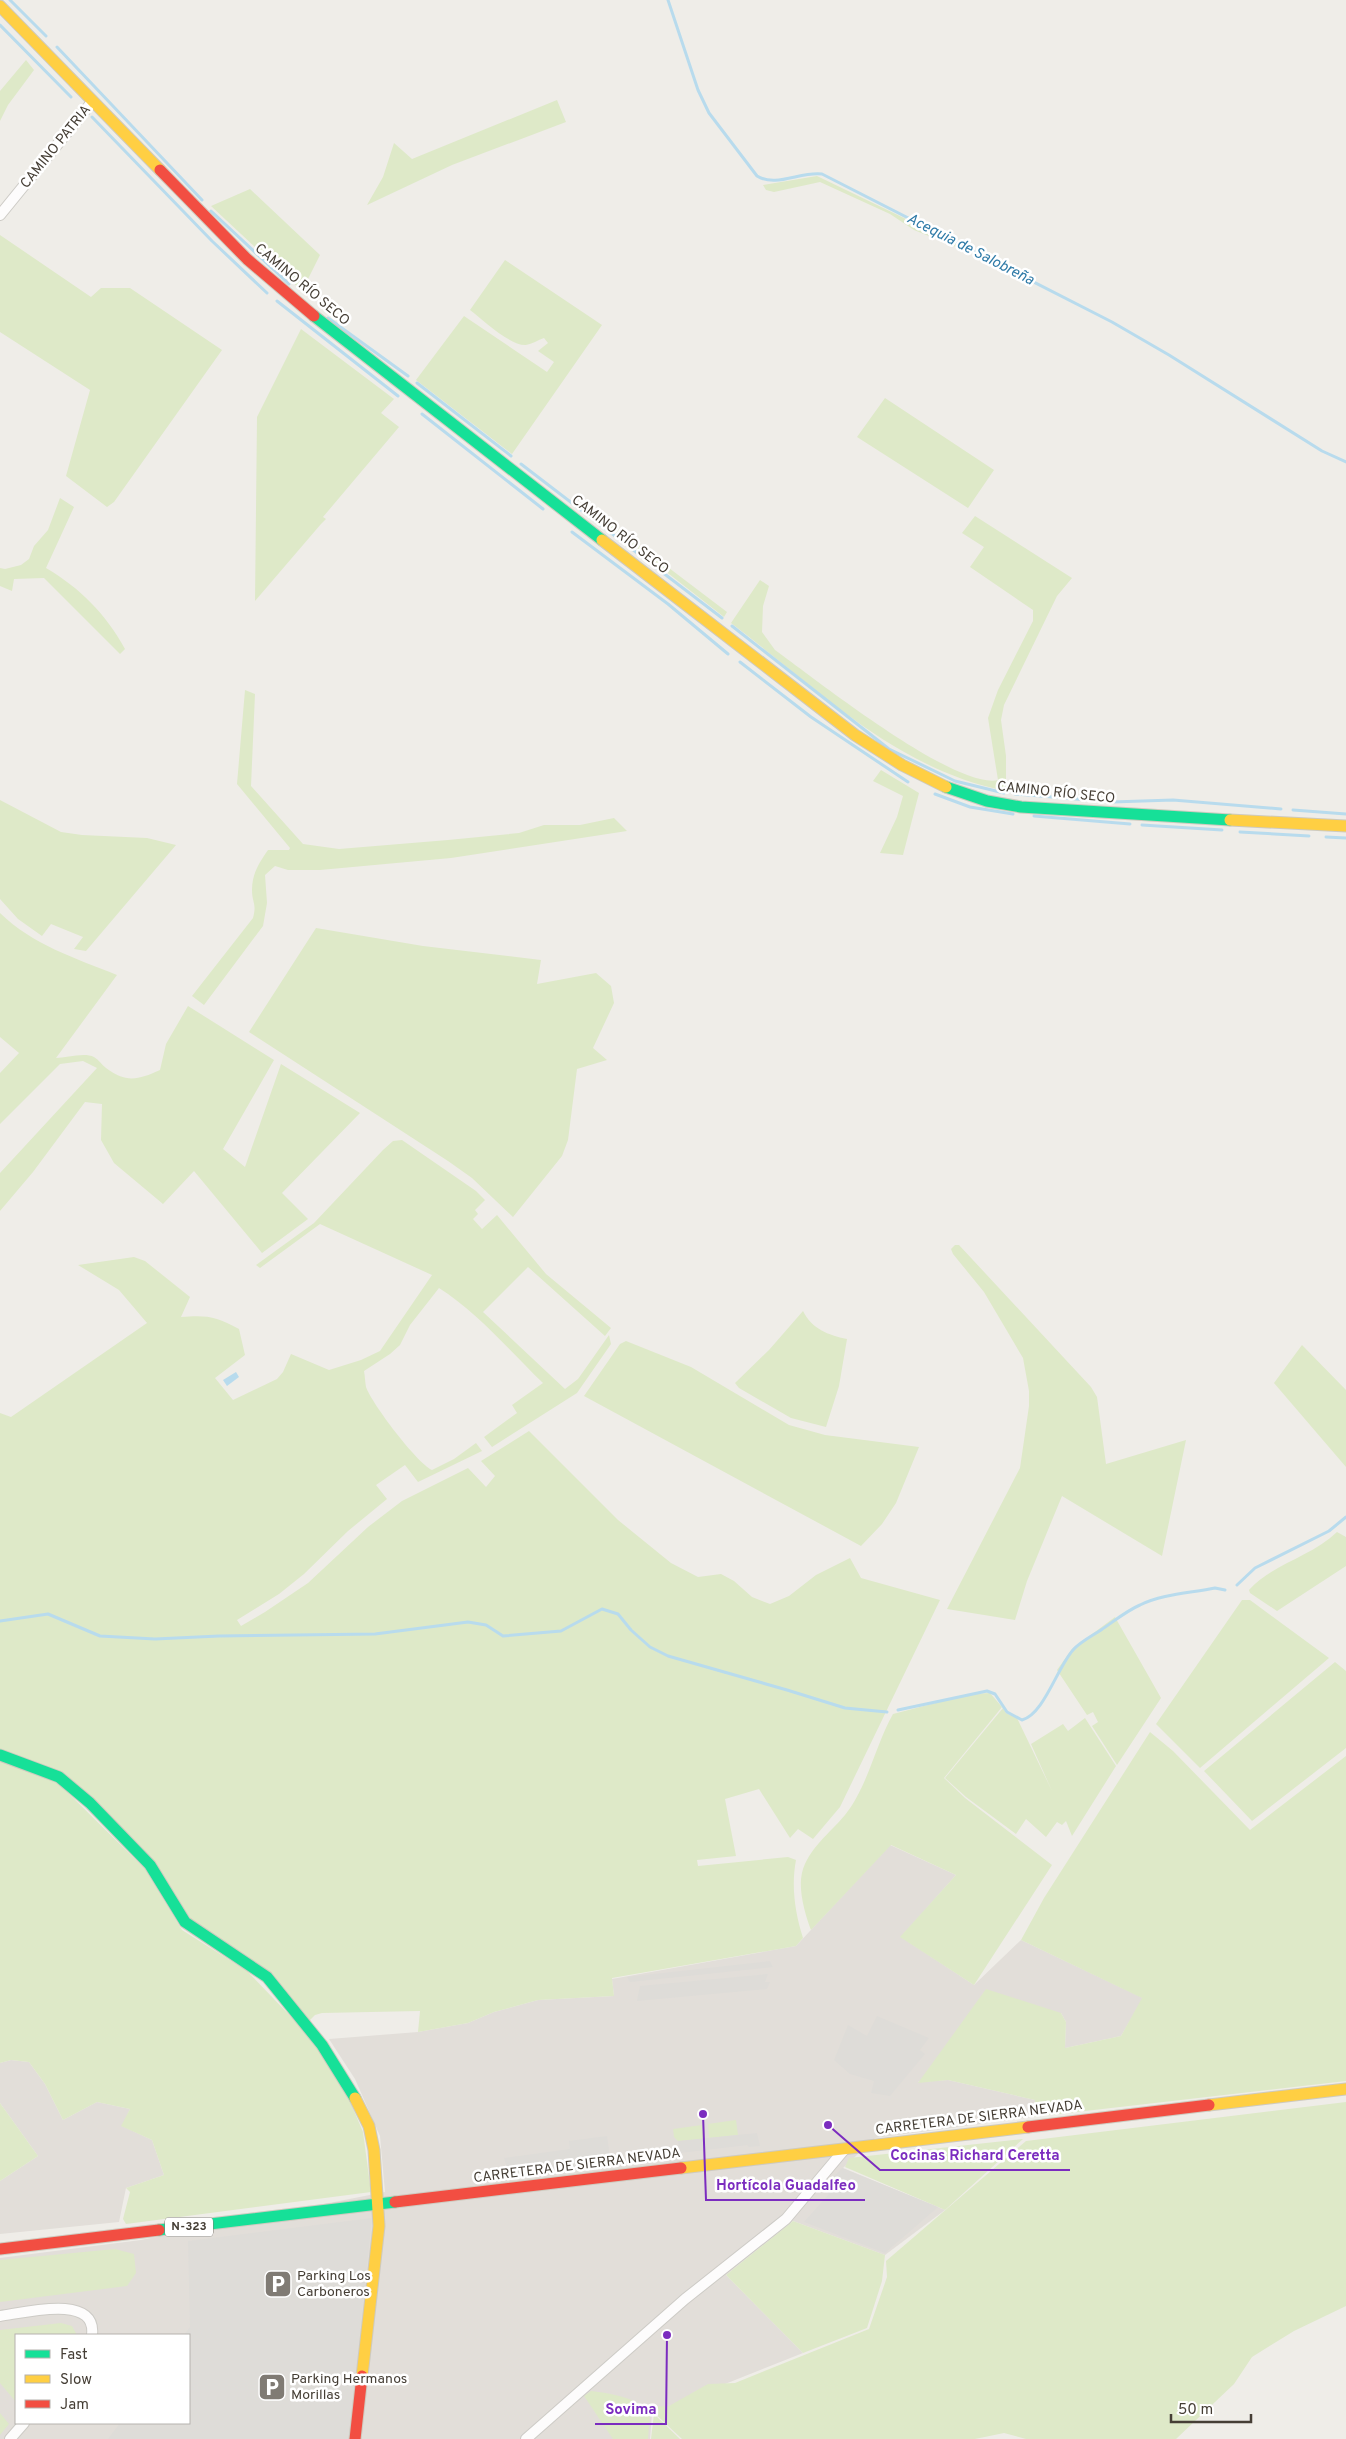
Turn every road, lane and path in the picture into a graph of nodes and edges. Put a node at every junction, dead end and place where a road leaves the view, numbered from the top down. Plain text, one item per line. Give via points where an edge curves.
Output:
1 (0, 6) edge
2 (92, 102) junction
3 (0, 215) edge
4 (1346, 826) edge
5 (0, 1755) edge
6 (1346, 2089) edge
7 (844, 2150) junction
8 (377, 2205) junction
9 (0, 2249) edge
10 (0, 2316) edge
11 (92, 2334) edge
12 (23, 2424) edge
13 (10, 2439) edge
14 (355, 2439) edge
15 (526, 2439) edge

1 - 2 main road, CAMINO RÍO SECO
2 - 3 street, CAMINO PATRIA
2 - 4 main road, CAMINO RÍO SECO via 247,259 298,304 787,684 892,760 955,791 1007,806
5 - 8 main road via 60,1777 150,1865 185,1922 266,1977 322,2045 354,2095 369,2126 374,2150
6 - 7 main road, CARRETERA DE SIERRA NEVADA / N-323
7 - 8 main road, CARRETERA DE SIERRA NEVADA / N-323
7 - 15 street via 786,2219 685,2299
8 - 9 main road, N-323
8 - 14 main road via 379,2226
10 - 11 street via 68,2308 83,2313 90,2321
12 - 13 street

